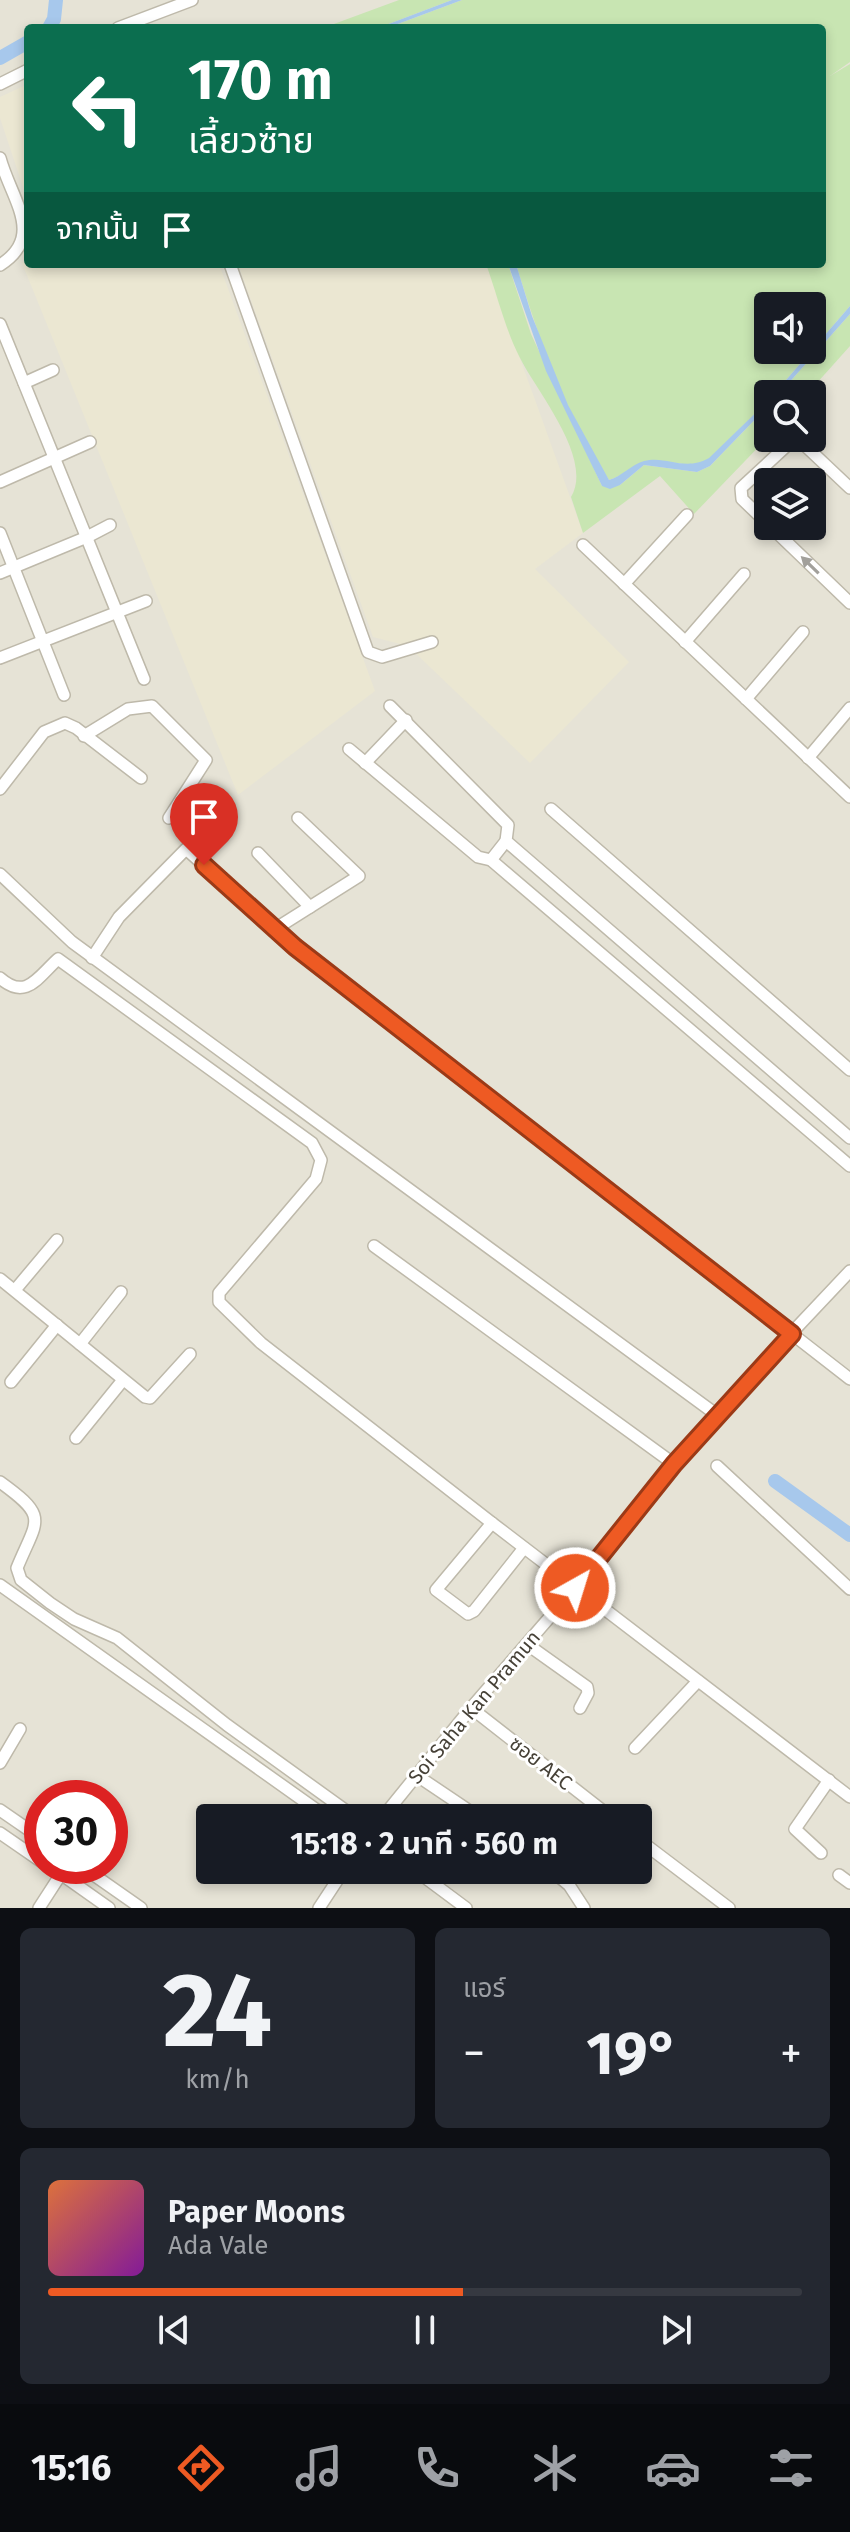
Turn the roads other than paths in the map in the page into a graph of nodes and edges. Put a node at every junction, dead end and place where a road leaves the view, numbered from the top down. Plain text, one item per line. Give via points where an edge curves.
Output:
1 (192, 0) edge
2 (129, 24) edge
3 (24, 72) edge
4 (0, 84) edge
5 (0, 158) edge
6 (24, 226) edge
7 (24, 236) edge
8 (0, 265) edge
9 (231, 268) edge
10 (0, 324) edge
11 (5, 353) edge
12 (53, 370) dead end
13 (24, 383) junction
14 (90, 442) dead end
15 (781, 452) edge
16 (811, 452) edge
17 (55, 459) junction
18 (763, 468) edge
19 (754, 476) edge
20 (0, 482) edge
21 (850, 488) edge
22 (754, 511) edge
23 (687, 515) dead end
24 (110, 525) dead end
25 (0, 533) edge
26 (87, 537) junction
27 (785, 540) edge
28 (583, 545) dead end
29 (14, 568) junction
30 (0, 573) edge
31 (744, 574) dead end
32 (624, 584) junction
33 (146, 601) dead end
34 (850, 603) edge
35 (116, 613) junction
36 (803, 632) dead end
37 (42, 640) junction
38 (432, 642) dead end
39 (685, 642) junction
40 (0, 658) edge
41 (144, 679) dead end
42 (64, 695) dead end
43 (746, 699) junction
44 (390, 706) dead end
45 (850, 708) edge
46 (406, 720) junction
47 (84, 736) junction
48 (349, 749) dead end
49 (808, 758) junction
50 (365, 763) junction
51 (141, 778) dead end
52 (0, 789) edge
53 (850, 797) edge
54 (551, 809) dead end
55 (169, 818) dead end
56 (298, 818) dead end
57 (506, 841) junction
58 (258, 853) dead end
59 (491, 860) junction
60 (0, 874) edge
61 (310, 907) junction
62 (275, 929) junction
63 (72, 942) junction
64 (633, 951) junction
65 (92, 958) junction
66 (58, 959) junction
67 (620, 969) junction
68 (0, 978) edge
69 (850, 1070) edge
70 (775, 1074) junction
71 (762, 1090) junction
72 (850, 1138) edge
73 (848, 1160) edge
74 (57, 1240) dead end
75 (374, 1246) dead end
76 (850, 1271) edge
77 (0, 1279) edge
78 (15, 1290) junction
79 (121, 1292) dead end
80 (57, 1325) junction
81 (792, 1334) junction
82 (80, 1344) junction
83 (190, 1354) dead end
84 (850, 1379) edge
85 (123, 1380) junction
86 (11, 1382) dead end
87 (717, 1415) junction
88 (76, 1438) dead end
89 (674, 1464) junction
90 (717, 1466) dead end
91 (0, 1482) edge
92 (492, 1523) junction
93 (524, 1548) junction
94 (0, 1585) edge
95 (575, 1588) junction
96 (850, 1589) edge
97 (528, 1645) junction
98 (698, 1681) junction
99 (471, 1708) junction
100 (580, 1708) dead end
101 (20, 1729) dead end
102 (635, 1748) dead end
103 (0, 1763) edge
104 (416, 1775) junction
105 (829, 1780) junction
106 (850, 1797) edge
107 (308, 1804) edge
108 (337, 1804) edge
109 (393, 1804) edge
110 (459, 1804) edge
111 (594, 1804) edge
112 (0, 1810) edge
113 (24, 1827) edge
114 (0, 1833) edge
115 (24, 1850) edge
116 (652, 1850) edge
117 (821, 1853) dead end
118 (839, 1875) dead end
119 (850, 1883) edge
120 (55, 1884) edge
121 (75, 1884) edge
122 (107, 1884) edge
123 (335, 1884) edge
124 (434, 1884) edge
125 (568, 1884) edge
126 (39, 1908) edge
127 (109, 1908) edge
128 (141, 1908) edge
129 (319, 1908) edge
130 (466, 1908) edge
131 (584, 1908) edge
132 (729, 1908) edge

1 - 2 street
3 - 4 street
5 - 6 street
7 - 8 street via 23,244
9 - 38 street via 368,652 382,657
10 - 11 street
11 - 13 street
12 - 13 street
13 - 17 street
14 - 17 street
15 - 18 street
16 - 21 street
17 - 20 street
17 - 26 street
19 - 22 street via 741,488 742,499
23 - 32 street
24 - 26 street
25 - 29 street
26 - 29 street
26 - 35 street
34 -> 27 street
28 - 32 street
29 - 30 street
29 - 37 street
31 - 39 street
32 - 39 street
33 - 35 street
35 - 37 street
35 - 41 street
36 - 43 street
37 - 40 street
37 - 42 street
39 - 43 street
43 - 49 street
44 - 46 street
45 - 49 street
46 - 50 street
46 - 57 street via 508,825
47 - 51 street
47 - 52 street via 65,723 44,732
47 - 55 street via 128,709 152,706 206,760
48 - 50 street
49 - 53 street
50 - 59 street via 478,857
54 - 69 street
56 - 61 street via 359,876
57 - 59 street
57 - 64 street
58 - 61 street
59 - 67 street
60 - 63 street
61 - 62 street
62 - 65 street via 186,849 119,917
62 - 81 street
63 - 65 street
63 - 66 street
64 - 67 street
64 - 70 street
65 - 87 street
66 - 68 street via 21,989
66 - 92 street via 312,1143 321,1160 316,1179 219,1293 219,1302 261,1343
67 - 71 street
70 - 71 street
70 - 72 street
71 - 73 street
74 - 78 street
75 - 89 street
76 - 81 street, Soi Saha Kan Pramun
77 - 78 street
78 - 80 street
79 - 82 street
80 - 82 street
80 - 86 street
81 - 84 street
81 - 87 street, Soi Saha Kan Pramun
82 - 85 street
83 - 85 street via 150,1398
85 - 88 street
87 - 89 street, Soi Saha Kan Pramun
89 - 95 street, Soi Saha Kan Pramun
90 - 96 street
91 - 108 street via 36,1519 17,1568 21,1580 74,1619 117,1638
92 - 93 street
92 - 93 street via 437,1587 438,1594 462,1612 474,1611
93 - 95 street
94 - 107 street
95 - 97 street, Soi Saha Kan Pramun
95 - 98 street
97 - 99 street, Soi Saha Kan Pramun
97 - 100 street via 587,1687
98 - 102 street
98 - 105 street
99 - 104 street, Soi Saha Kan Pramun
99 - 111 street, ซอย AEC
101 - 103 street
104 - 109 street, Soi Saha Kan Pramun
104 - 110 street
105 - 106 street
105 - 117 street via 795,1829
112 - 113 street
114 - 115 street
116 - 132 street
118 - 119 street
120 - 126 street
121 - 127 street
122 - 128 street
123 - 129 street
124 - 130 street
125 - 131 street

